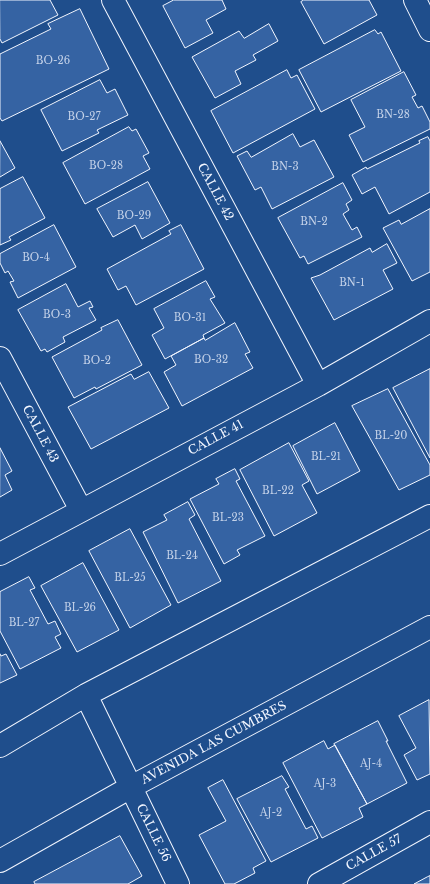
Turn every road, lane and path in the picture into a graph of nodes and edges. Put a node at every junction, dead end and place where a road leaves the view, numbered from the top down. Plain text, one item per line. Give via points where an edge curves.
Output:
1 (113, 0) edge
2 (415, 0) edge
3 (430, 30) edge
4 (430, 321) edge
5 (0, 358) edge
6 (318, 384) junction
7 (81, 510) junction
8 (430, 516) edge
9 (0, 554) edge
10 (430, 627) edge
11 (86, 695) junction
12 (0, 746) edge
13 (131, 787) junction
14 (430, 822) edge
15 (0, 861) edge
16 (178, 884) edge
17 (319, 884) edge

1 - 6 street, CALLE 42
2 - 3 street
4 - 6 street, CALLE 41
5 - 7 street, CALLE 43
6 - 7 street, CALLE 41
7 - 9 street, CALLE 41
8 - 11 street
10 - 13 street, AVENIDA LAS CUMBRES
11 - 12 street
11 - 13 street, CALLE 56
13 - 15 street, AVENIDA LAS CUMBRES
13 - 16 street, CALLE 56
14 - 17 street, CALLE 57

